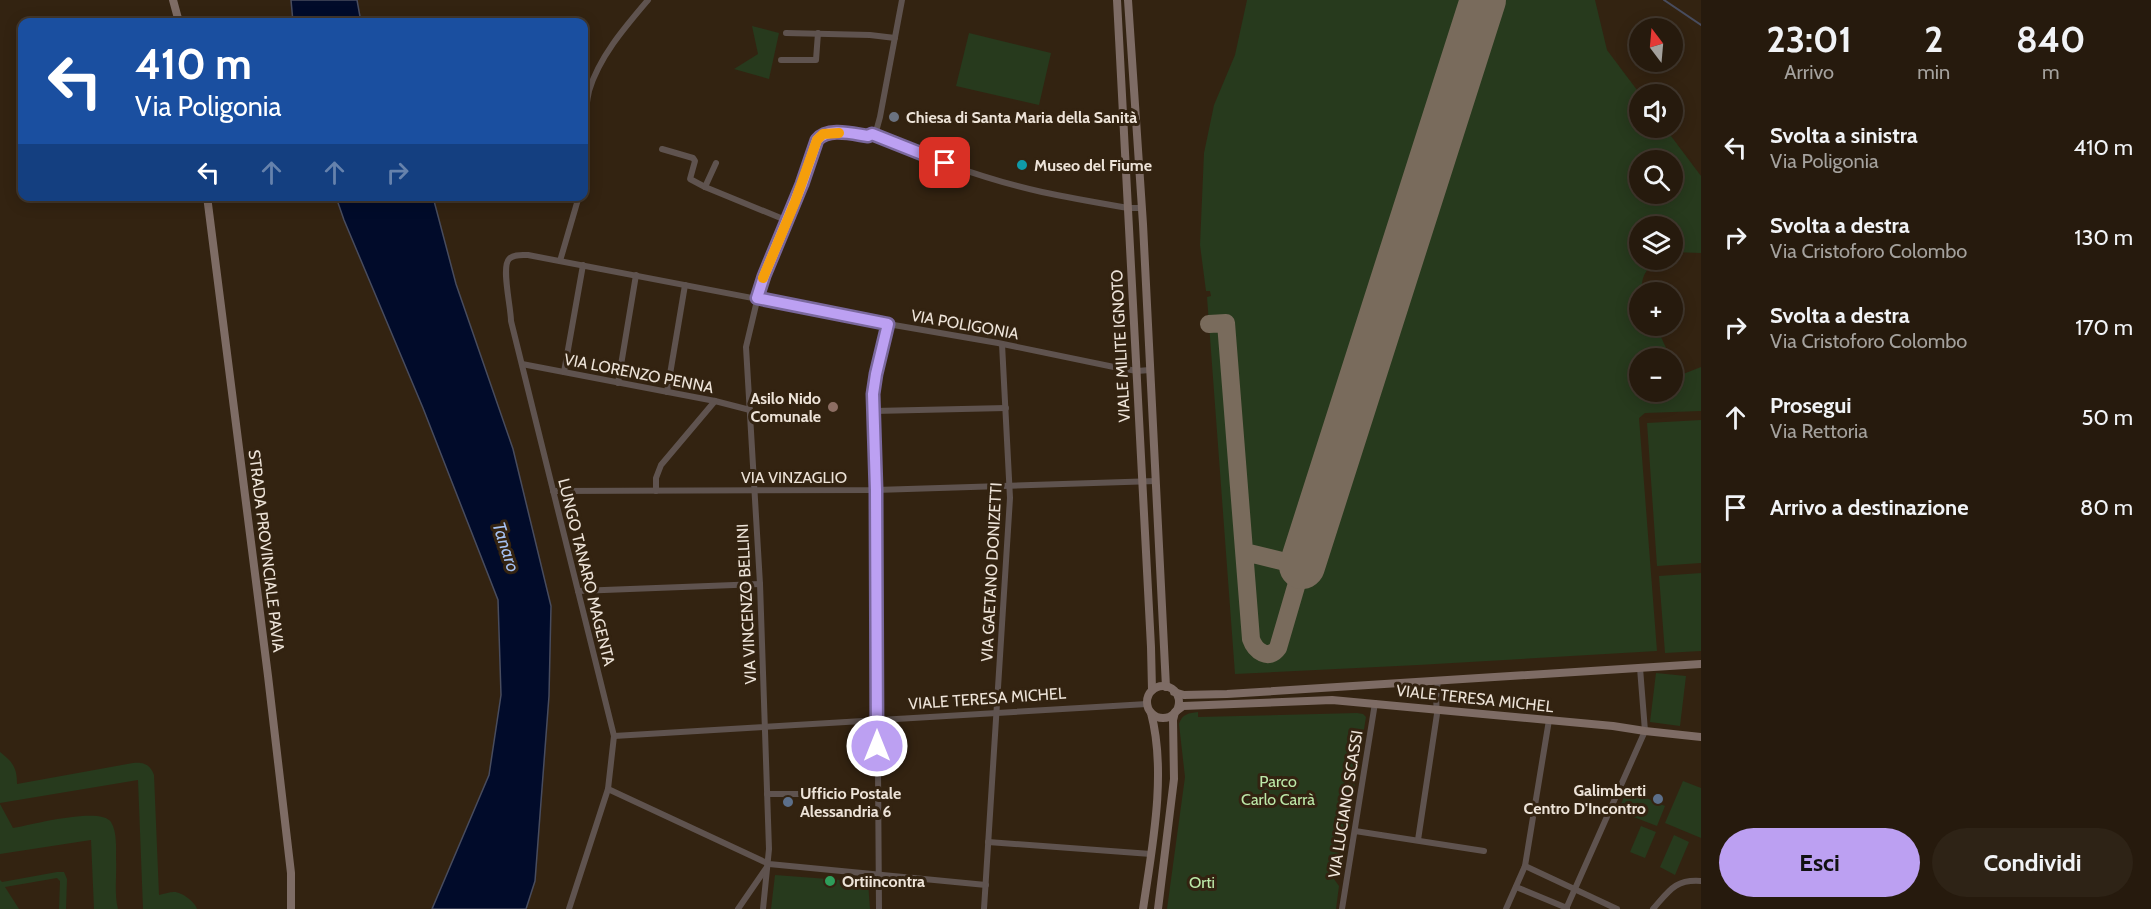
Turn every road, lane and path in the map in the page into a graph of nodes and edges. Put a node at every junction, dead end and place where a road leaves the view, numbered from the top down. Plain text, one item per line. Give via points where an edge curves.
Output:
1 (173, 0) edge
2 (648, 0) edge
3 (902, 0) edge
4 (1117, 0) edge
5 (1128, 0) edge
6 (178, 18) edge
7 (786, 33) dead end
8 (818, 33) junction
9 (895, 38) junction
10 (781, 60) dead end
11 (588, 102) edge
12 (872, 134) junction
13 (662, 149) dead end
14 (716, 163) dead end
15 (705, 187) junction
16 (208, 201) edge
17 (578, 201) edge
18 (1128, 208) junction
19 (1142, 208) junction
20 (788, 220) junction
21 (528, 255) joint
22 (560, 261) junction
23 (583, 265) junction
24 (636, 276) junction
25 (685, 285) junction
26 (757, 298) junction
27 (888, 324) junction
28 (1002, 344) junction
29 (522, 364) junction
30 (1150, 370) junction
31 (1137, 371) junction
32 (564, 372) junction
33 (618, 383) junction
34 (667, 392) junction
35 (715, 401) junction
36 (1006, 408) junction
37 (750, 410) junction
38 (874, 411) junction
39 (1156, 481) junction
40 (1142, 482) junction
41 (1010, 486) junction
42 (876, 490) junction
43 (553, 491) junction
44 (656, 491) junction
45 (754, 491) junction
46 (760, 584) junction
47 (578, 591) junction
48 (1701, 664) edge
49 (1640, 668) junction
50 (1438, 680) junction
51 (1166, 687) junction
52 (1152, 690) junction
53 (1174, 692) junction
54 (1376, 703) junction
55 (1147, 704) junction
56 (1437, 709) junction
57 (997, 712) junction
58 (1175, 712) junction
59 (1151, 713) junction
60 (877, 720) junction
61 (1549, 720) junction
62 (765, 727) junction
63 (1645, 731) junction
64 (614, 736) junction
65 (1701, 737) edge
66 (608, 789) junction
67 (767, 794) junction
68 (878, 794) junction
69 (1354, 831) junction
70 (1418, 840) junction
71 (988, 842) junction
72 (1484, 851) dead end
73 (1151, 854) junction
74 (769, 864) junction
75 (1525, 866) junction
76 (879, 875) junction
77 (1701, 881) edge
78 (986, 885) junction
79 (1516, 887) junction
80 (1576, 888) junction
81 (291, 909) edge
82 (570, 909) edge
83 (738, 909) edge
84 (763, 909) edge
85 (879, 909) edge
86 (984, 909) edge
87 (1143, 909) edge
88 (1158, 909) edge
89 (1342, 909) edge
90 (1506, 909) edge
91 (1566, 909) edge
92 (1617, 909) edge
93 (1653, 909) edge

1 - 6 main road
2 - 11 street via 601,63
3 - 9 street
4 - 18 main road, VIALE MILITE IGNOTO
5 - 19 main road, VIALE MILITE IGNOTO
7 - 8 street
8 - 9 street
8 - 10 street via 816,60
9 - 12 street via 880,117
12 - 18 street via 1006,183
12 - 20 street, VIA VINCENZO BELLINI via 821,135
13 - 15 street via 693,158 690,179
14 - 15 street
15 - 20 street
16 - 81 main road, STRADA PROVINCIALE PAVIA via 268,676 291,873
17 - 22 street
18 - 19 street
18 - 31 main road, VIALE MILITE IGNOTO
19 - 30 main road, VIALE MILITE IGNOTO
20 - 26 street, VIA VINCENZO BELLINI
21 - 22 street, VIA POLIGONIA
21 - 29 street, LUNGO TANARO MAGENTA via 510,258 505,275
22 - 23 street, VIA POLIGONIA
23 - 24 street, VIA POLIGONIA
23 - 32 street
24 - 25 street, VIA POLIGONIA
24 - 33 street
25 - 26 street, VIA POLIGONIA
25 - 34 street
26 - 27 street, VIA POLIGONIA
26 - 37 street, VIA VINCENZO BELLINI via 747,343
27 - 28 street, VIA POLIGONIA
27 - 38 street via 876,374
28 - 31 street, VIA POLIGONIA
28 - 36 street, VIA GAETANO DONIZETTI
29 - 32 street, VIA LORENZO PENNA
29 - 43 street, LUNGO TANARO MAGENTA
30 - 31 street, VIA POLIGONIA
30 - 39 main road, VIALE MILITE IGNOTO
31 - 40 main road, VIALE MILITE IGNOTO
32 - 33 street, VIA LORENZO PENNA
33 - 34 street, VIA LORENZO PENNA
34 - 35 street, VIA LORENZO PENNA
35 - 37 street, VIA LORENZO PENNA
35 - 44 street via 662,465
36 - 38 street
36 - 41 street, VIA GAETANO DONIZETTI
37 - 45 street, VIA VINCENZO BELLINI
38 - 42 street
39 - 40 street, VIA VINZAGLIO
39 - 51 main road, VIALE MILITE IGNOTO
40 - 41 street, VIA VINZAGLIO
40 - 52 main road, VIALE MILITE IGNOTO
41 - 42 street, VIA VINZAGLIO
41 - 57 street, VIA GAETANO DONIZETTI
42 - 45 street, VIA VINZAGLIO
42 - 60 street
43 - 44 street, VIA VINZAGLIO
43 - 47 street, LUNGO TANARO MAGENTA
44 - 45 street, VIA VINZAGLIO
45 - 46 street, VIA VINCENZO BELLINI
46 - 47 street
46 - 62 street, VIA VINCENZO BELLINI
47 - 64 street, LUNGO TANARO MAGENTA
48 - 49 main road, VIALE TERESA MICHEL
49 - 50 main road, VIALE TERESA MICHEL
49 - 63 street
50 - 53 main road, VIALE TERESA MICHEL via 1227,694
50 - 56 street
51 - 52 main road
51 - 53 main road
52 - 55 main road
53 - 58 main road via 1179,702
54 - 56 main road, VIALE TERESA MICHEL
54 - 58 main road, VIALE TERESA MICHEL via 1332,700 1188,706
54 - 69 street, VIA LUCIANO SCASSI
55 - 57 street, VIALE TERESA MICHEL
55 - 59 main road
56 - 61 main road, VIALE TERESA MICHEL
56 - 70 street
57 - 60 street, VIALE TERESA MICHEL
57 - 71 street, VIA GAETANO DONIZETTI
58 - 59 main road via 1162,718
58 - 88 main road via 1174,779
59 - 73 main road via 1157,779
60 - 62 street, VIALE TERESA MICHEL
60 - 68 street
61 - 63 main road, VIALE TERESA MICHEL
61 - 75 street
62 - 64 street, VIALE TERESA MICHEL
62 - 67 street, VIA VINCENZO BELLINI
63 - 65 main road, VIALE TERESA MICHEL
63 - 80 street
64 - 66 street, LUNGO TANARO MAGENTA
66 - 74 street
66 - 82 street, LUNGO TANARO MAGENTA
67 - 68 street
67 - 74 street, VIA VINCENZO BELLINI
68 - 76 street
69 - 70 street
69 - 89 street, VIA LUCIANO SCASSI
70 - 72 street
71 - 73 street
71 - 78 street, VIA GAETANO DONIZETTI
73 - 87 main road
74 - 76 street
74 - 83 street
74 - 84 street, VIA VINCENZO BELLINI
75 - 79 street
75 - 80 street
76 - 78 street
76 - 85 street
77 - 93 street via 1687,880 1674,886
78 - 86 street, VIA GAETANO DONIZETTI
79 - 90 street
79 - 91 street
80 - 91 street
80 - 92 street

